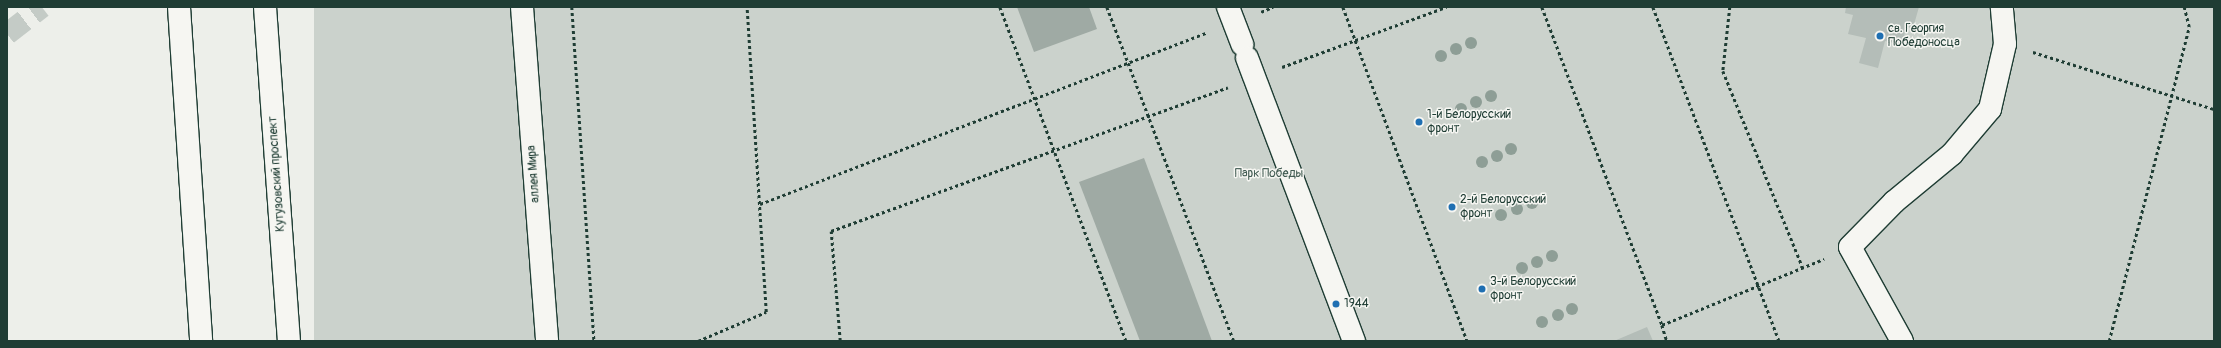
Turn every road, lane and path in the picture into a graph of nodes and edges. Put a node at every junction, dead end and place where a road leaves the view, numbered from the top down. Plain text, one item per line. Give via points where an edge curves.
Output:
1 (178, 7) edge
2 (265, 7) edge
3 (522, 7) edge
4 (572, 7) edge
5 (747, 7) edge
6 (1000, 7) edge
7 (1107, 7) edge
8 (1273, 7) edge
9 (1342, 7) edge
10 (1446, 7) edge
11 (1542, 7) edge
12 (1653, 7) edge
13 (1730, 7) edge
14 (2002, 7) edge
15 (2184, 7) edge
16 (1231, 15) edge
17 (1355, 40) junction
18 (2005, 44) junction
19 (1248, 59) junction
20 (1128, 62) junction
21 (2172, 96) junction
22 (1034, 99) junction
23 (2214, 109) edge
24 (1149, 116) junction
25 (1054, 150) junction
26 (760, 204) junction
27 (1850, 247) junction
28 (1803, 268) junction
29 (1760, 286) junction
30 (1662, 325) junction
31 (200, 341) edge
32 (289, 341) edge
33 (547, 341) edge
34 (594, 341) edge
35 (698, 341) edge
36 (840, 341) edge
37 (1126, 341) edge
38 (1234, 341) edge
39 (1354, 341) edge
40 (1467, 341) edge
41 (1667, 341) edge
42 (1779, 341) edge
43 (1902, 341) edge
44 (2109, 341) edge

1 - 31 street
2 - 32 street, Кутузовский проспект
3 - 33 street, аллея Мира
4 - 34 path
5 - 26 path
6 - 22 path
7 - 20 path
8 - 16 path
9 - 17 path
10 - 17 path
11 - 30 path
12 - 29 path
13 - 28 path via 1723,71
14 - 18 street
15 - 21 path via 2189,27
16 - 19 street
16 - 20 path
17 - 19 path
17 - 40 path
18 - 21 path
18 - 27 street via 1990,109 1952,154 1894,202
19 - 24 path
19 - 39 street
20 - 22 path
20 - 24 path
21 - 23 path
21 - 44 path
22 - 25 path
22 - 26 path
24 - 25 path
24 - 38 path
25 - 36 path via 830,231
25 - 37 path
26 - 35 path via 766,312
27 - 28 path
27 - 43 street
28 - 29 path
29 - 30 path
29 - 42 path
30 - 41 path

